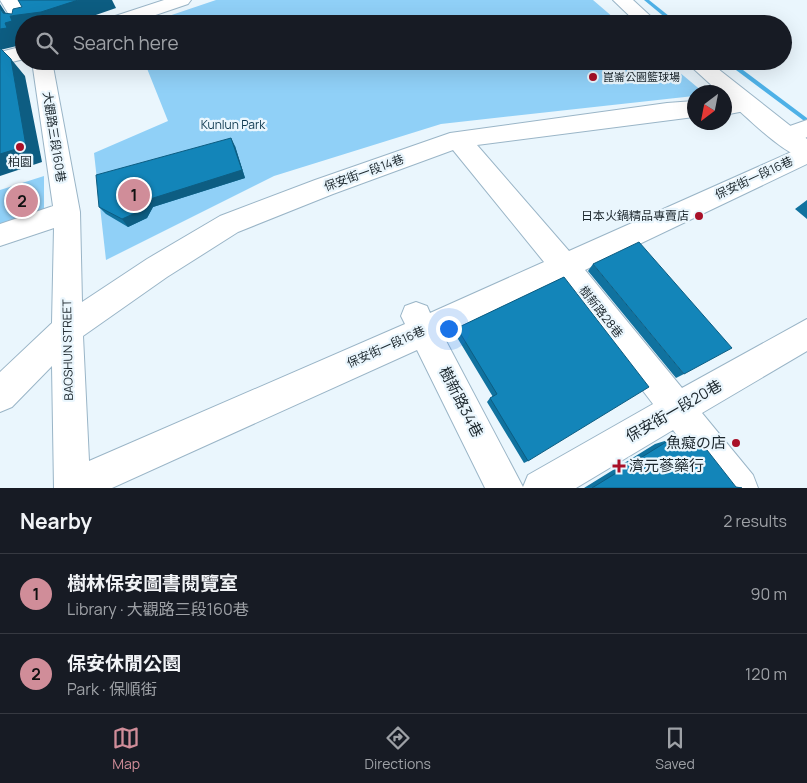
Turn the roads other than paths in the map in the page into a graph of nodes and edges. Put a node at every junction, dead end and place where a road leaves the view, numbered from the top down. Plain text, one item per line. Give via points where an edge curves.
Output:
1 (9, 0) edge
2 (182, 0) edge
3 (622, 0) edge
4 (155, 4) edge
5 (18, 15) edge
6 (130, 15) edge
7 (640, 15) edge
8 (15, 55) edge
9 (0, 59) edge
10 (43, 70) edge
11 (706, 70) edge
12 (747, 104) junction
13 (732, 106) edge
14 (687, 110) edge
15 (458, 139) junction
16 (801, 141) edge
17 (67, 212) junction
18 (0, 235) edge
19 (564, 266) junction
20 (420, 324) junction
21 (67, 329) junction
22 (806, 336) edge
23 (0, 395) edge
24 (677, 409) junction
25 (72, 487) edge
26 (505, 488) edge
27 (541, 488) edge
28 (740, 488) edge

1 - 5 street
2 - 4 street
3 - 7 street
4 - 6 street
8 - 9 street
10 - 17 street, 大觀路三段160巷
11 - 12 street
12 - 13 street
12 - 16 street
14 - 15 street, 保安街一段14巷
15 - 19 street, 樹新路28巷
15 - 21 street, 保安街一段14巷 via 229,224
16 - 19 street, 保安街一段16巷
17 - 18 street
17 - 21 street, BAOSHUN STREET
19 - 20 street, 保安街一段16巷
19 - 24 street, 樹新路28巷
20 - 25 street, 保安街一段16巷
20 - 26 street, 樹新路34巷
21 - 23 street, 保安街一段14巷
21 - 25 street, BAOSHUN STREET
22 - 24 street, 保安街一段20巷
24 - 27 street, 保安街一段20巷
24 - 28 street, 樹新路28巷

